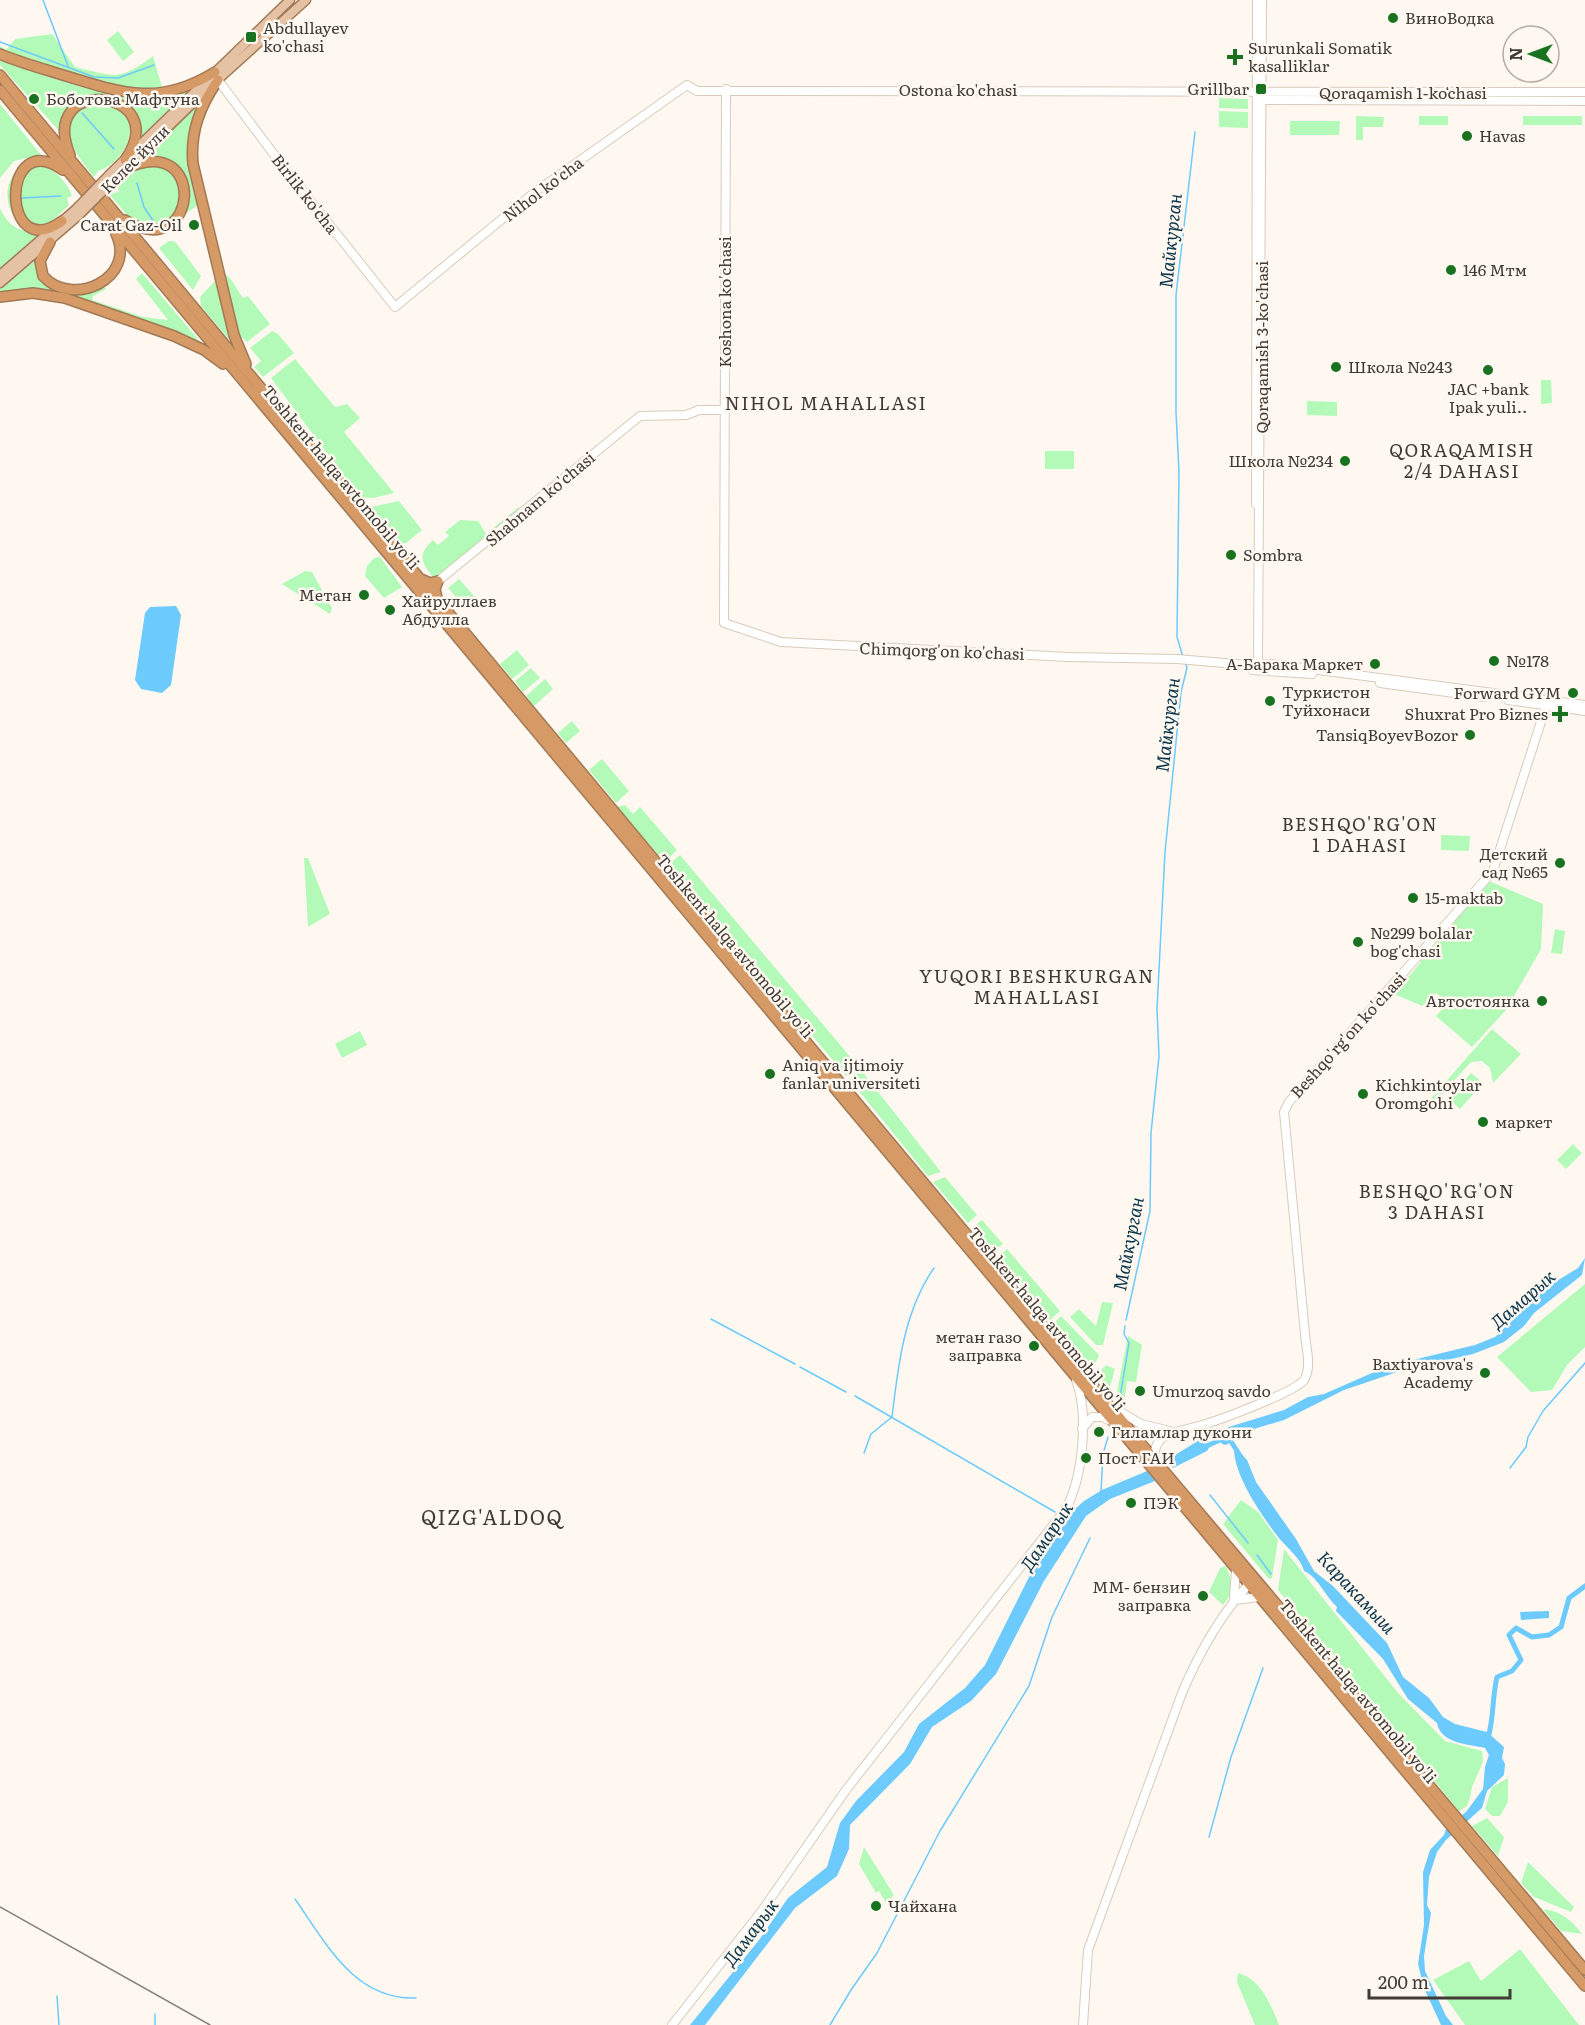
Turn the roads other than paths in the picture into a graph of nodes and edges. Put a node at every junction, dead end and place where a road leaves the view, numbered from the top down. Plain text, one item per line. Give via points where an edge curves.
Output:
1 (290, 0) edge
2 (1257, 0) edge
3 (1262, 0) edge
4 (304, 1) edge
5 (0, 54) edge
6 (0, 75) edge
7 (217, 76) junction
8 (726, 89) junction
9 (0, 90) edge
10 (697, 91) joint
11 (1585, 92) edge
12 (1261, 95) junction
13 (1585, 101) edge
14 (125, 164) junction
15 (15, 166) dead end
16 (72, 169) junction
17 (77, 213) junction
18 (118, 216) junction
19 (10, 220) dead end
20 (62, 221) junction
21 (111, 224) junction
22 (50, 242) junction
23 (0, 275) edge
24 (0, 283) edge
25 (0, 297) edge
26 (395, 307) joint
27 (252, 377) junction
28 (241, 381) junction
29 (724, 410) junction
30 (290, 422) junction
31 (281, 429) junction
32 (421, 579) junction
33 (438, 581) junction
34 (437, 598) junction
35 (724, 623) joint
36 (1255, 666) junction
37 (491, 671) junction
38 (1507, 698) junction
39 (1548, 703) junction
40 (1585, 705) edge
41 (1585, 711) edge
42 (1536, 739) junction
43 (1051, 1341) junction
44 (1074, 1375) junction
45 (1109, 1405) junction
46 (1113, 1422) junction
47 (1179, 1432) junction
48 (1081, 1433) junction
49 (1151, 1461) junction
50 (1168, 1481) junction
51 (1236, 1569) junction
52 (1252, 1581) junction
53 (1259, 1597) junction
54 (1234, 1601) junction
55 (1322, 1665) junction
56 (1466, 1836) junction
57 (1585, 1970) edge
58 (1577, 1976) junction
59 (1585, 1986) edge
60 (672, 2025) edge
61 (1083, 2025) edge

1 - 7 main road
2 - 12 main road, Qoraqamish 3-ko'chasi
3 - 12 main road, Qoraqamish 3-ko'chasi
4 - 7 main road
5 - 7 highway via 116,91 138,94 180,90
6 - 16 highway, Toshkent halqa avtomobil yo'li
7 - 14 main road, Келес йули
7 - 26 main road, Birlik ko'cha
7 - 27 highway via 199,113 192,141 193,164 234,335
8 - 10 main road, Ostona ko'chasi
8 - 12 main road, Ostona ko'chasi via 1190,91
8 - 29 main road, Koshona ko'chasi
9 - 16 highway, Toshkent halqa avtomobil yo'li
10 - 26 main road, Nihol ko'cha via 686,86 535,192
11 - 12 main road, Qoraqamish 1-koʻchasi
11 - 13 main road
12 - 13 main road, Qoraqamish 1-koʻchasi
12 - 36 main road, Qoraqamish 3-ko'chasi
14 - 16 highway via 136,139 132,118 117,102 96,99 77,106 66,122
14 - 17 main road, Келес йули, bridge
14 - 18 highway via 165,164 182,180 186,200 175,220 154,231 138,228
15 - 16 highway via 36,160
16 - 18 highway, Toshkent halqa avtomobil yo'li
16 - 21 highway, Toshkent halqa avtomobil yo'li
17 - 20 main road
17 - 22 main road
18 - 27 highway, Toshkent halqa avtomobil yo'li
19 - 20 highway via 33,230
20 - 23 main road
21 - 22 highway via 120,244 120,260 108,278 93,288 66,288 45,278 40,264
21 - 28 highway, Toshkent halqa avtomobil yo'li
22 - 24 main road
25 - 28 highway via 24,293 52,295 147,326 204,351
27 - 30 highway, Toshkent halqa avtomobil yo'li
28 - 31 highway, Toshkent halqa avtomobil yo'li
29 - 33 main road, Shabnam ko'chasi via 640,416
29 - 35 main road, Koshona ko'chasi
30 - 31 highway
30 - 32 highway, Toshkent halqa avtomobil yo'li
31 - 37 highway, Toshkent halqa avtomobil yo'li
32 - 33 highway
32 - 34 highway, Toshkent halqa avtomobil yo'li
33 - 34 highway
34 - 37 highway, Toshkent halqa avtomobil yo'li
35 - 36 main road, Chimqorg'on ko'chasi via 781,642 1163,658 1210,667
36 - 38 main road, Chimqorg'on ko'chasi via 1274,664
37 - 43 highway, Toshkent halqa avtomobil yo'li
38 - 39 main road, Chimqorg'on ko'chasi
38 - 42 main road via 1536,711
39 - 40 main road
39 - 41 main road
39 - 42 main road, Beshqo'rg'on ko'chasi
42 - 47 main road, Beshqo'rg'on ko'chasi via 1492,871 1286,1107 1283,1119 1307,1364 1304,1380 1260,1402
43 - 44 highway, Toshkent halqa avtomobil yo'li
43 - 45 highway, Toshkent halqa avtomobil yo'li
44 - 46 highway, Toshkent halqa avtomobil yo'li
44 - 48 main road via 1080,1390
45 - 47 main road via 1142,1424
45 - 49 highway, Toshkent halqa avtomobil yo'li
46 - 48 main road via 1092,1417
46 - 49 highway, Toshkent halqa avtomobil yo'li
47 - 49 main road, Beshqo'rg'on ko'chasi via 1158,1442
48 - 60 main road via 1078,1478 1065,1510 846,1790 761,1911
49 - 50 highway, Toshkent halqa avtomobil yo'li
50 - 51 highway, Toshkent halqa avtomobil yo'li
50 - 52 highway, Toshkent halqa avtomobil yo'li
51 - 52 highway, Toshkent halqa avtomobil yo'li
51 - 54 main road
52 - 53 highway, Toshkent halqa avtomobil yo'li
52 - 54 main road
52 - 55 highway, Toshkent halqa avtomobil yo'li
53 - 54 main road
53 - 55 highway, Toshkent halqa avtomobil yo'li
54 - 61 main road via 1205,1644 1182,1692 1090,1943
55 - 56 highway, Toshkent halqa avtomobil yo'li
56 - 57 highway, Toshkent halqa avtomobil yo'li
56 - 58 highway, Toshkent halqa avtomobil yo'li
57 - 58 highway
58 - 59 highway, Toshkent halqa avtomobil yo'li

